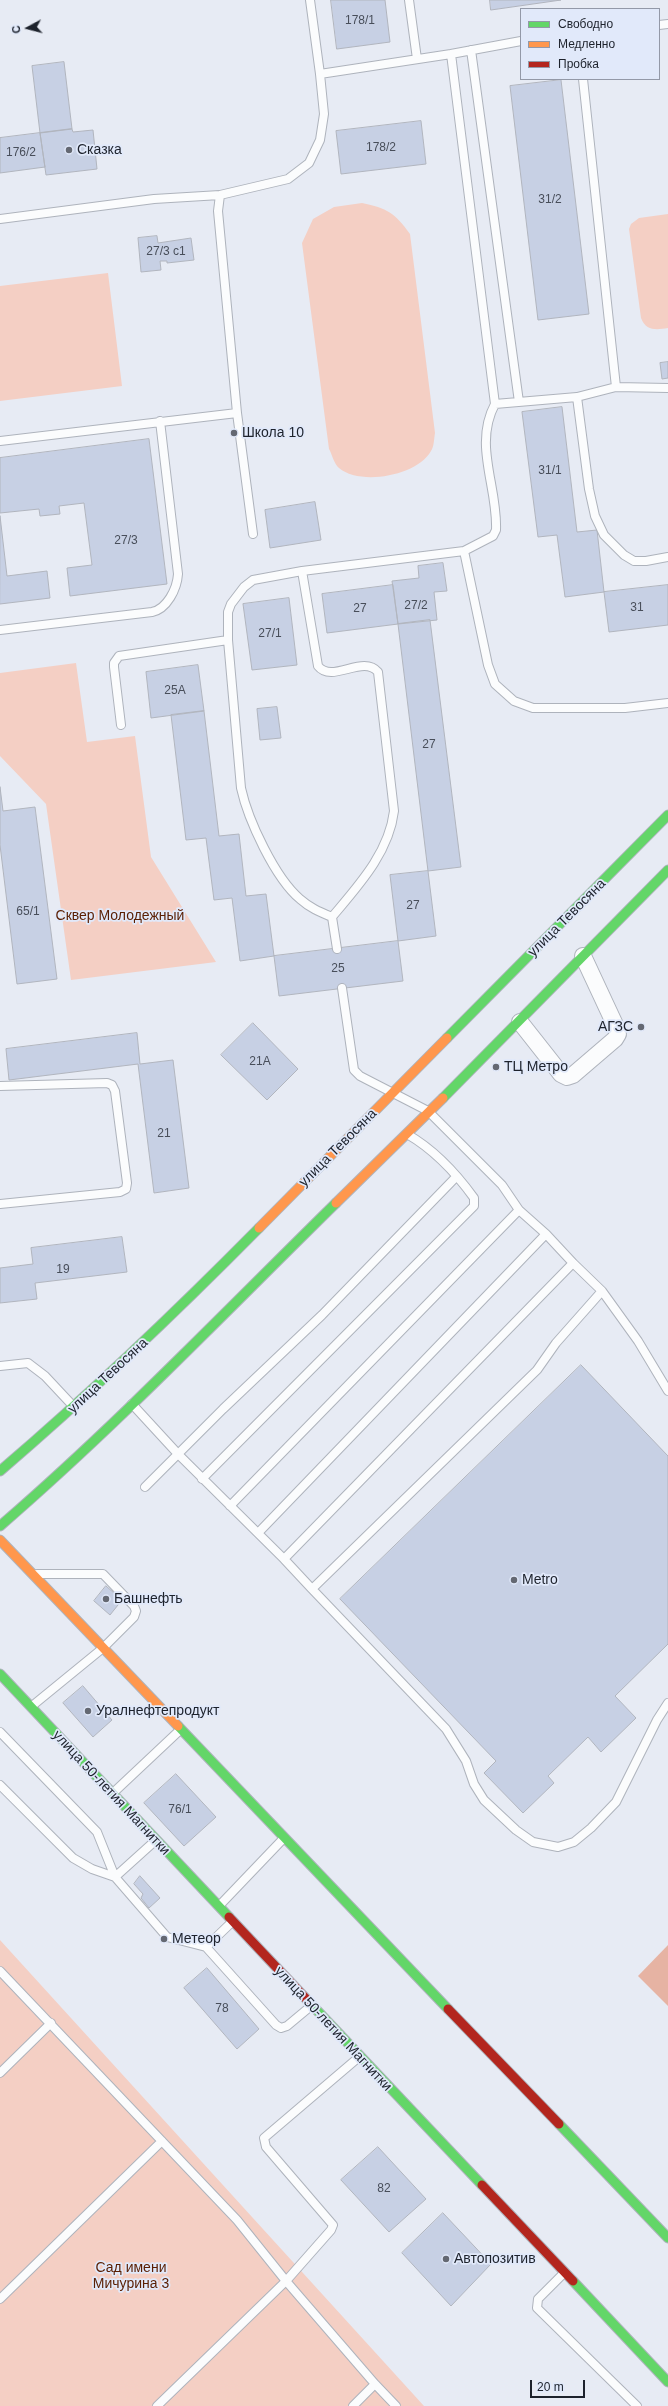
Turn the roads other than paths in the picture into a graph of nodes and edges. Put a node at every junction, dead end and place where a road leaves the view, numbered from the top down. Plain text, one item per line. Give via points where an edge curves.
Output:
1 (310, 0) edge
2 (409, 0) edge
3 (520, 41) edge
4 (471, 50) junction
5 (451, 54) junction
6 (417, 59) junction
7 (320, 74) junction
8 (583, 80) edge
9 (220, 195) junction
10 (0, 219) edge
11 (616, 387) junction
12 (668, 388) edge
13 (577, 397) junction
14 (519, 402) junction
15 (495, 404) junction
16 (237, 413) junction
17 (160, 421) junction
18 (0, 441) edge
19 (253, 534) dead end
20 (464, 550) junction
21 (668, 557) edge
22 (302, 571) junction
23 (0, 630) edge
24 (228, 640) junction
25 (668, 703) edge
26 (121, 725) dead end
27 (668, 815) edge
28 (668, 870) edge
29 (332, 917) junction
30 (337, 949) dead end
31 (583, 956) junction
32 (342, 988) dead end
33 (520, 1022) junction
34 (0, 1086) edge
35 (393, 1094) junction
36 (428, 1111) junction
37 (406, 1133) junction
38 (456, 1177) junction
39 (0, 1204) edge
40 (519, 1210) junction
41 (546, 1234) junction
42 (573, 1263) junction
43 (602, 1292) junction
44 (0, 1366) edge
45 (668, 1390) edge
46 (132, 1403) junction
47 (75, 1407) junction
48 (178, 1454) junction
49 (0, 1471) edge
50 (202, 1479) junction
51 (146, 1487) dead end
52 (230, 1506) junction
53 (0, 1526) edge
54 (258, 1533) junction
55 (0, 1540) edge
56 (284, 1559) junction
57 (32, 1574) junction
58 (312, 1589) junction
59 (103, 1648) junction
60 (0, 1674) edge
61 (668, 1703) edge
62 (30, 1707) junction
63 (180, 1729) junction
64 (0, 1732) edge
65 (0, 1785) edge
66 (112, 1794) junction
67 (284, 1838) junction
68 (156, 1840) junction
69 (115, 1877) junction
70 (218, 1906) junction
71 (233, 1922) junction
72 (206, 1947) junction
73 (0, 1971) edge
74 (312, 2006) junction
75 (51, 2023) junction
76 (360, 2056) junction
77 (0, 2073) edge
78 (162, 2141) junction
79 (668, 2238) edge
80 (564, 2272) junction
81 (286, 2281) junction
82 (0, 2299) edge
83 (668, 2382) edge
84 (375, 2384) junction
85 (157, 2406) edge
86 (353, 2406) edge
87 (396, 2406) edge
88 (637, 2406) edge

1 - 7 lane
2 - 6 lane
3 - 4 lane
4 - 5 lane
4 - 14 lane
5 - 6 lane
5 - 15 lane
6 - 7 lane
7 - 9 lane via 324,114 320,140 309,163 288,179
8 - 11 lane
9 - 10 lane via 154,199
9 - 16 lane via 218,212
11 - 12 lane
11 - 13 lane
13 - 14 lane
13 - 21 lane via 589,489 595,516 604,535 624,555 634,561
14 - 15 lane
15 - 20 lane via 487,419 485,437 496,530 490,537
16 - 17 lane
16 - 19 lane
17 - 18 lane
17 - 23 lane via 178,574 176,585 166,603 152,612
20 - 22 lane
20 - 25 lane via 488,665 495,684 514,701 533,708 625,708
22 - 24 lane via 265,576 253,580 244,587 228,612
22 - 29 lane via 318,666 329,672 367,666 378,672 394,812 392,826 377,857 358,886
24 - 26 lane via 119,656 114,667
24 - 29 lane via 241,788 246,810 256,833 298,898 314,910
27 - 35 main road, улица Тевосяна
28 - 31 main road
29 - 30 lane
31 - 33 main road
31 - 33 street via 618,1029 615,1039 573,1075 567,1077 561,1074
32 - 35 lane via 354,1070
33 - 36 main road
34 - 39 lane via 107,1083 112,1085 115,1090 127,1183 126,1189 120,1192
35 - 36 lane
35 - 47 main road, улица Тевосяна via 174,1314
36 - 37 main road
36 - 40 lane via 502,1185
37 - 38 lane via 423,1144
37 - 46 main road
38 - 48 lane via 322,1316
38 - 50 lane via 472,1194 475,1202 471,1210
40 - 41 lane
40 - 52 lane
41 - 42 lane
41 - 54 lane
42 - 43 lane
42 - 56 lane
43 - 45 lane
43 - 58 lane via 556,1343 538,1370
44 - 47 lane via 28,1364 45,1376
46 - 48 lane
46 - 53 main road
47 - 49 main road, улица Тевосяна
48 - 50 lane
48 - 51 lane
50 - 52 lane
52 - 54 lane
54 - 56 lane
55 - 57 main road
56 - 58 lane
57 - 59 main road
57 - 59 lane via 98,1572 110,1580 136,1611 134,1617
58 - 61 lane via 446,1729 466,1761 474,1784 484,1800 533,1842 558,1846 574,1842 591,1828 616,1802
59 - 62 lane
59 - 63 main road
60 - 62 main road, улица 50-летия Магнитки
62 - 66 main road, улица 50-летия Магнитки
63 - 66 lane
63 - 67 main road
64 - 69 lane via 96,1832
65 - 69 lane via 73,1858 92,1869
66 - 68 main road, улица 50-летия Магнитки
67 - 70 lane
67 - 79 main road
68 - 69 lane
68 - 70 main road, улица 50-летия Магнитки
69 - 72 lane via 167,1937
70 - 71 main road, улица 50-летия Магнитки
71 - 72 lane
71 - 74 main road, улица 50-летия Магнитки
72 - 74 lane via 278,2027 287,2026
73 - 75 lane
74 - 76 main road, улица 50-летия Магнитки
75 - 77 lane
75 - 78 lane
76 - 80 main road, улица 50-летия Магнитки
76 - 81 lane via 264,2138 266,2147 333,2225
78 - 81 lane via 237,2220
78 - 82 lane
80 - 83 main road, улица 50-летия Магнитки
80 - 88 lane via 538,2299 537,2308
81 - 84 lane
81 - 85 lane
84 - 86 lane
84 - 87 lane

